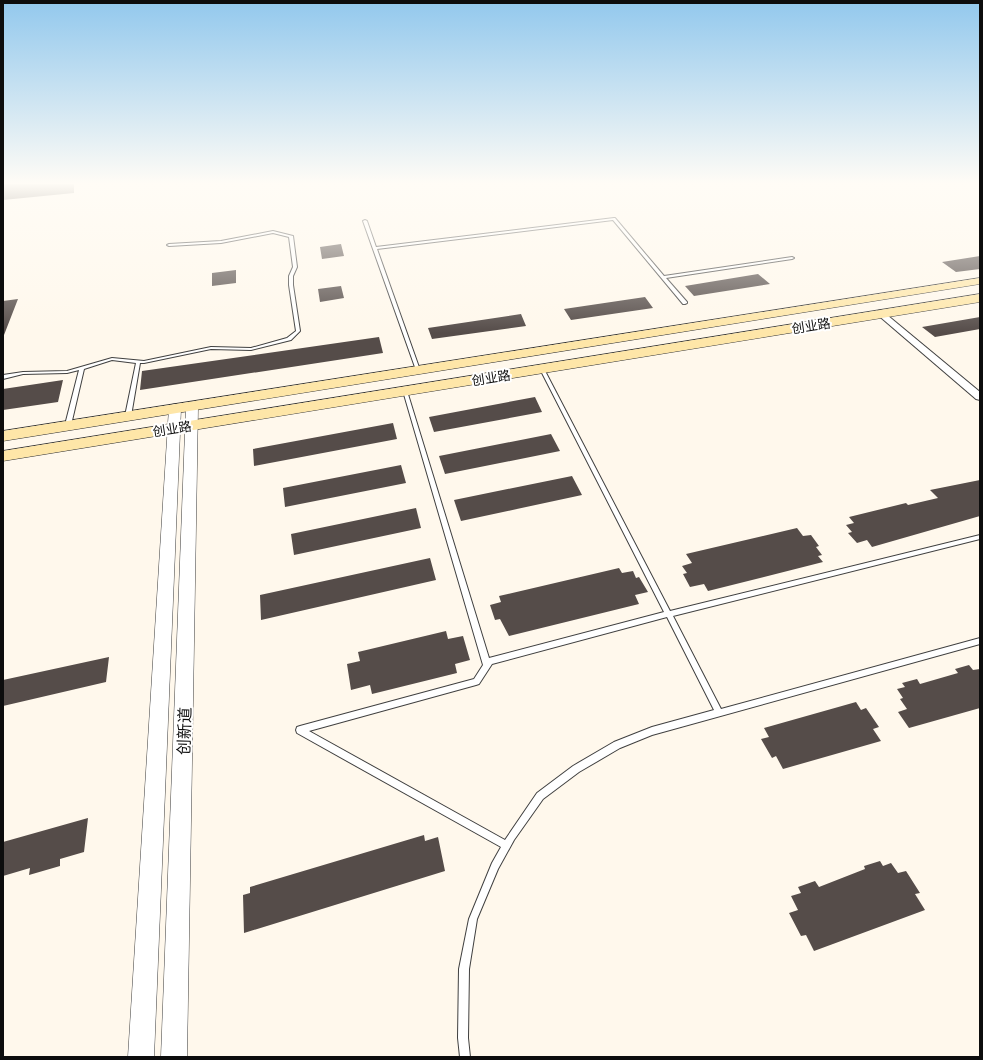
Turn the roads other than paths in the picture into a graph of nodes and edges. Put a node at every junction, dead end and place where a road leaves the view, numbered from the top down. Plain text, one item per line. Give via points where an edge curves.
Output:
1 (265, 233) edge
2 (280, 233) edge
3 (369, 233) edge
4 (494, 233) edge
5 (626, 233) edge
6 (169, 245) dead end
7 (374, 248) junction
8 (792, 258) dead end
9 (663, 277) junction
10 (980, 281) edge
11 (980, 298) edge
12 (685, 303) dead end
13 (881, 314) junction
14 (138, 362) junction
15 (82, 367) junction
16 (542, 368) junction
17 (418, 370) junction
18 (3, 377) edge
19 (405, 391) junction
20 (980, 397) edge
21 (184, 407) junction
22 (128, 416) junction
23 (68, 425) junction
24 (183, 426) junction
25 (3, 436) edge
26 (3, 456) edge
27 (980, 537) edge
28 (669, 614) junction
29 (980, 641) edge
30 (487, 665) junction
31 (719, 712) junction
32 (506, 845) junction
33 (141, 1057) edge
34 (174, 1057) edge
35 (465, 1057) edge

1 - 6 lane via 221,242
2 - 14 lane via 291,236 295,267 291,285 298,331 289,339 250,349 211,348
3 - 7 lane
4 - 7 lane
5 - 9 lane
7 - 17 lane
8 - 9 lane
9 - 12 lane
10 - 17 main road, 创业路
11 - 13 main road, 创业路
13 - 16 main road, 创业路
13 - 20 street
14 - 15 lane via 112,359
14 - 22 lane
15 - 18 lane via 67,372 23,373
15 - 23 lane
16 - 19 main road, 创业路
16 - 28 lane
17 - 21 main road, 创业路
19 - 24 main road, 创业路
19 - 30 lane
21 - 22 main road, 创业路
21 - 24 street, 创新道
22 - 23 main road, 创业路
23 - 25 main road, 创业路
24 - 26 main road, 创业路
24 - 33 street, 创新道
24 - 34 street, 创新道
27 - 28 lane
28 - 30 lane via 490,661
28 - 31 lane
29 - 31 lane
30 - 32 lane via 476,682 300,730
31 - 32 lane via 652,731 617,745 576,769 540,796
32 - 35 lane via 473,919 464,969

